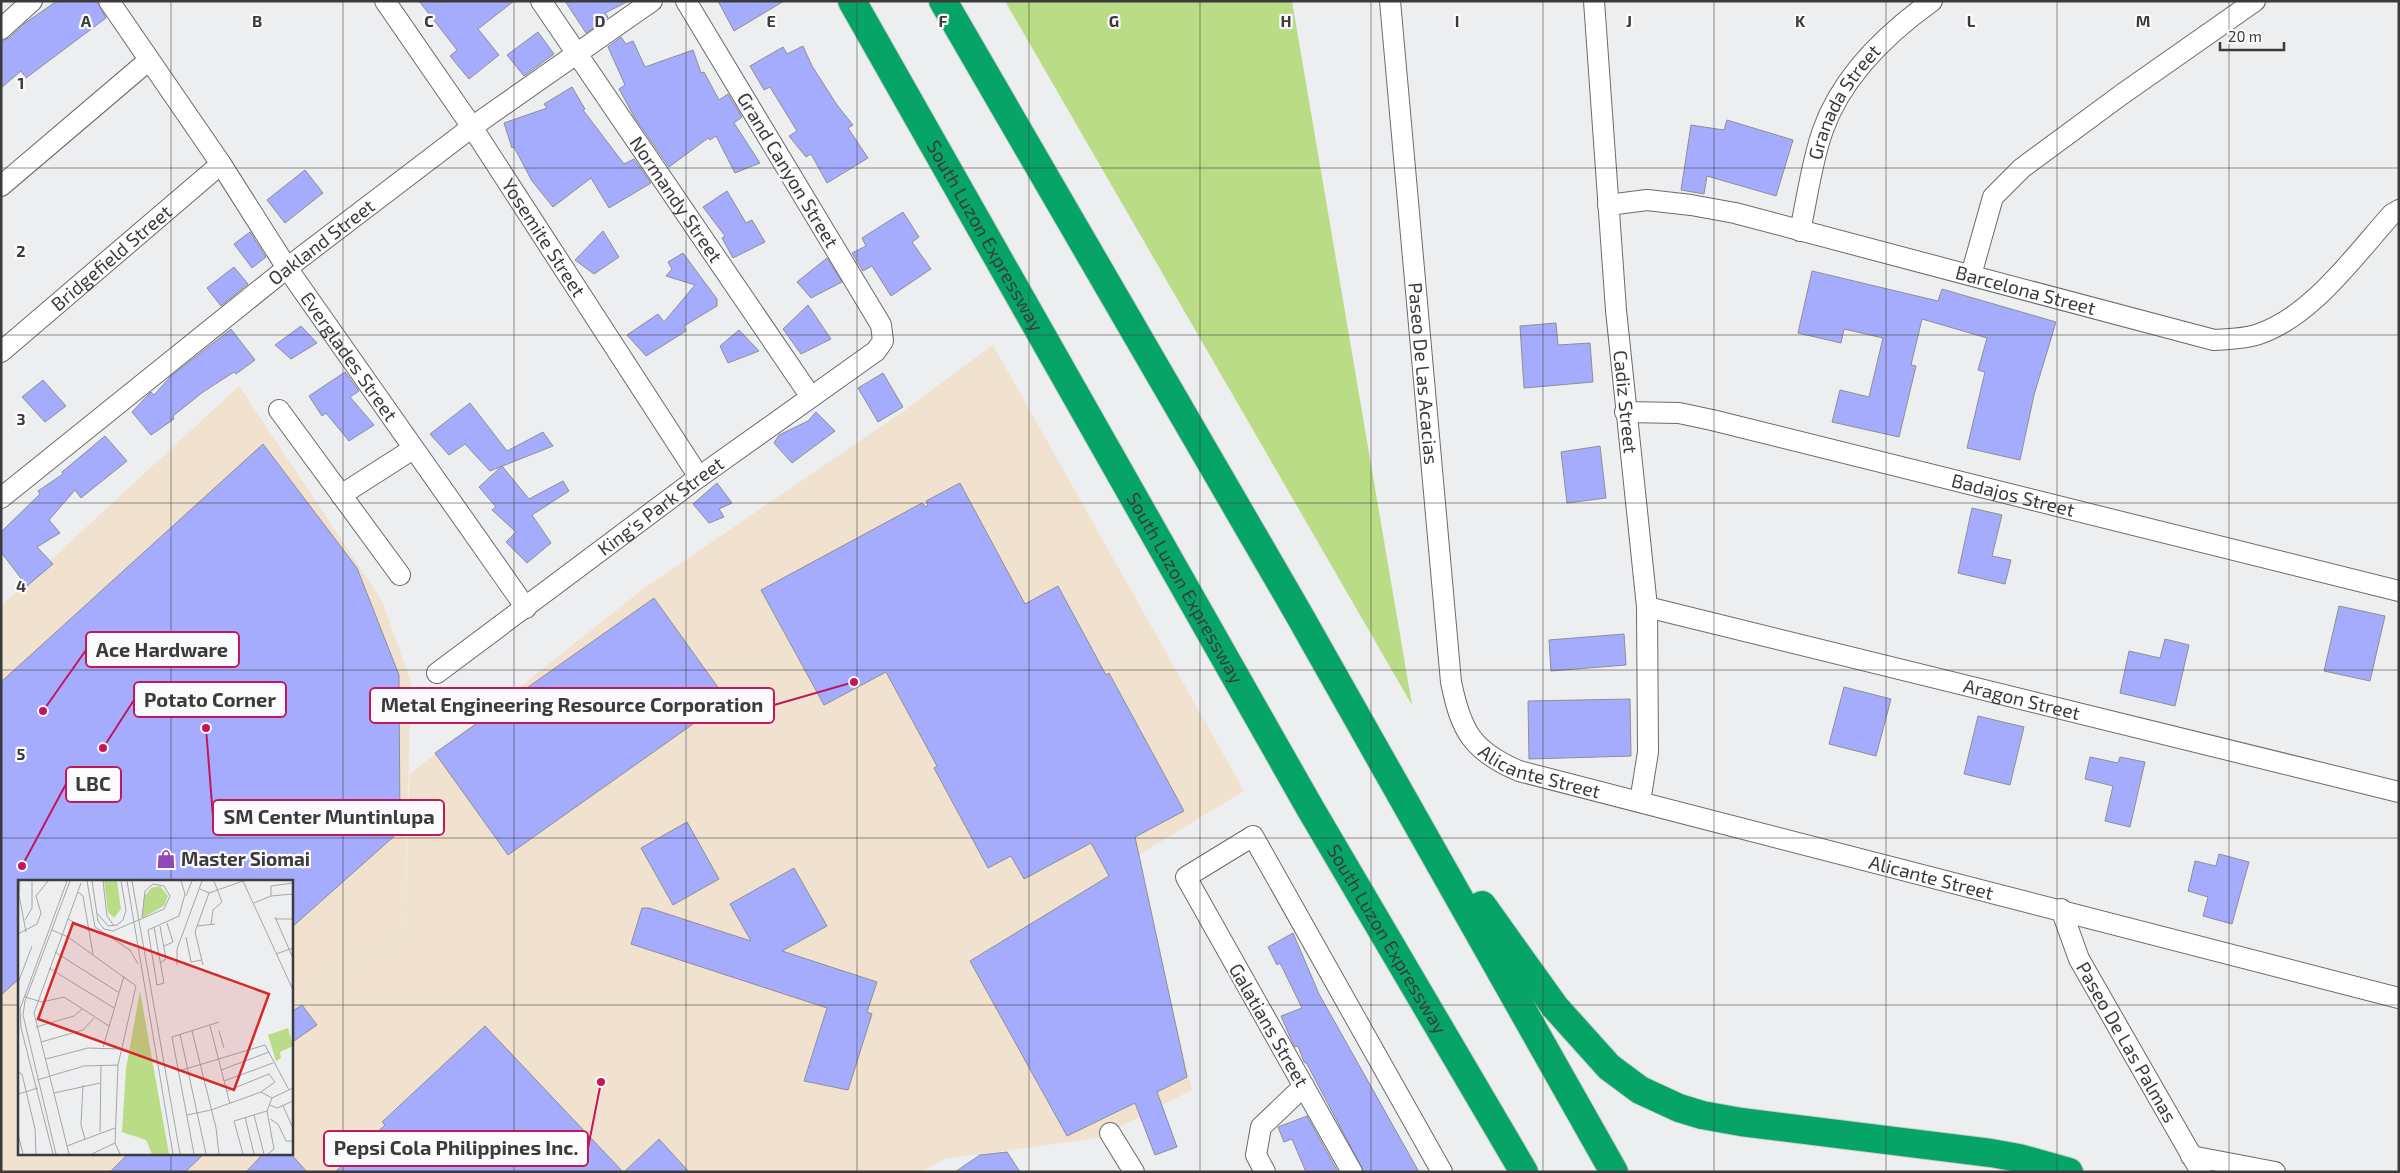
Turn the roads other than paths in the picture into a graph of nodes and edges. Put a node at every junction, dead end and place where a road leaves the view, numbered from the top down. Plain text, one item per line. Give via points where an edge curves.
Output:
1 (32, 1) edge
2 (109, 1) edge
3 (385, 1) edge
4 (541, 1) edge
5 (652, 1) edge
6 (686, 1) edge
7 (852, 1) edge
8 (943, 1) edge
9 (1390, 1) edge
10 (1594, 1) edge
11 (1932, 1) edge
12 (2255, 1) edge
13 (1, 29) edge
14 (576, 54) junction
15 (148, 60) junction
16 (472, 128) junction
17 (221, 164) junction
18 (1, 186) edge
19 (1608, 205) junction
20 (2399, 210) edge
21 (1800, 231) junction
22 (287, 268) junction
23 (1971, 275) junction
24 (883, 341) joint
25 (1, 352) edge
26 (811, 397) junction
27 (279, 410) dead end
28 (1626, 412) junction
29 (414, 449) junction
30 (698, 477) junction
31 (341, 495) junction
32 (1, 498) edge
33 (400, 575) dead end
34 (2399, 591) edge
35 (1646, 607) junction
36 (526, 608) junction
37 (437, 674) dead end
38 (1472, 740) joint
39 (2399, 792) edge
40 (1640, 802) junction
41 (1436, 856) junction
42 (2061, 909) junction
43 (2399, 998) edge
44 (1304, 1086) junction
45 (1110, 1133) dead end
46 (2196, 1164) edge
47 (1134, 1172) edge
48 (1265, 1172) edge
49 (1352, 1172) edge
50 (1442, 1172) edge
51 (1524, 1172) edge
52 (1614, 1172) edge
53 (2068, 1172) edge
54 (2275, 1172) edge

1 - 13 street
2 - 15 street, Everglades Street
3 - 16 street, Yosemite Street
4 - 14 street, Normandy Street
5 - 14 street, Oakland Street
6 - 24 street, Grand Canyon Street via 881,326
7 - 51 highway, South Luzon Expressway via 1310,808
8 - 41 highway
9 - 38 street, Paseo De Las Acacias via 1451,682 1458,714
10 - 19 street, Cadiz Street
11 - 21 street, Granada Street via 1903,22 1870,54 1841,92 1823,130
12 - 23 street via 2022,168 1993,197
14 - 16 street, Oakland Street
14 - 26 street, Normandy Street
15 - 17 street, Everglades Street
15 - 18 street
16 - 22 street, Oakland Street
16 - 30 street, Yosemite Street
17 - 22 street, Everglades Street
17 - 25 street, Bridgefield Street
19 - 21 street, Barcelona Street via 1647,200 1691,205
19 - 28 street, Cadiz Street
20 - 23 street, Barcelona Street via 2319,295 2284,323 2255,335 2214,340
21 - 23 street, Barcelona Street
22 - 29 street, Everglades Street
22 - 32 street, Oakland Street
24 - 26 street, King's Park Street via 876,351
26 - 30 street, King's Park Street
27 - 31 street
28 - 34 street, Badajos Street via 1679,413 1712,420
28 - 35 street, Cadiz Street
29 - 31 street
29 - 36 street, Everglades Street
30 - 36 street, King's Park Street
31 - 33 street
35 - 39 street, Aragon Street
35 - 40 street, Cadiz Street via 1648,752
36 - 37 street, King's Park Street
38 - 40 street, Alicante Street via 1494,761 1519,771
40 - 42 street, Alicante Street
41 - 52 highway
41 - 53 highway via 1482,906 1555,1007 1609,1067 1624,1080 1658,1099 1702,1115 1741,1122 1991,1153
42 - 43 street, Alicante Street
42 - 46 street, Paseo De Las Palmas via 2079,958
44 - 48 street via 1261,1127 1256,1155
44 - 49 street, Galatians Street
44 - 50 street, Galatians Street via 1186,877 1253,836
45 - 47 street
46 - 54 street

